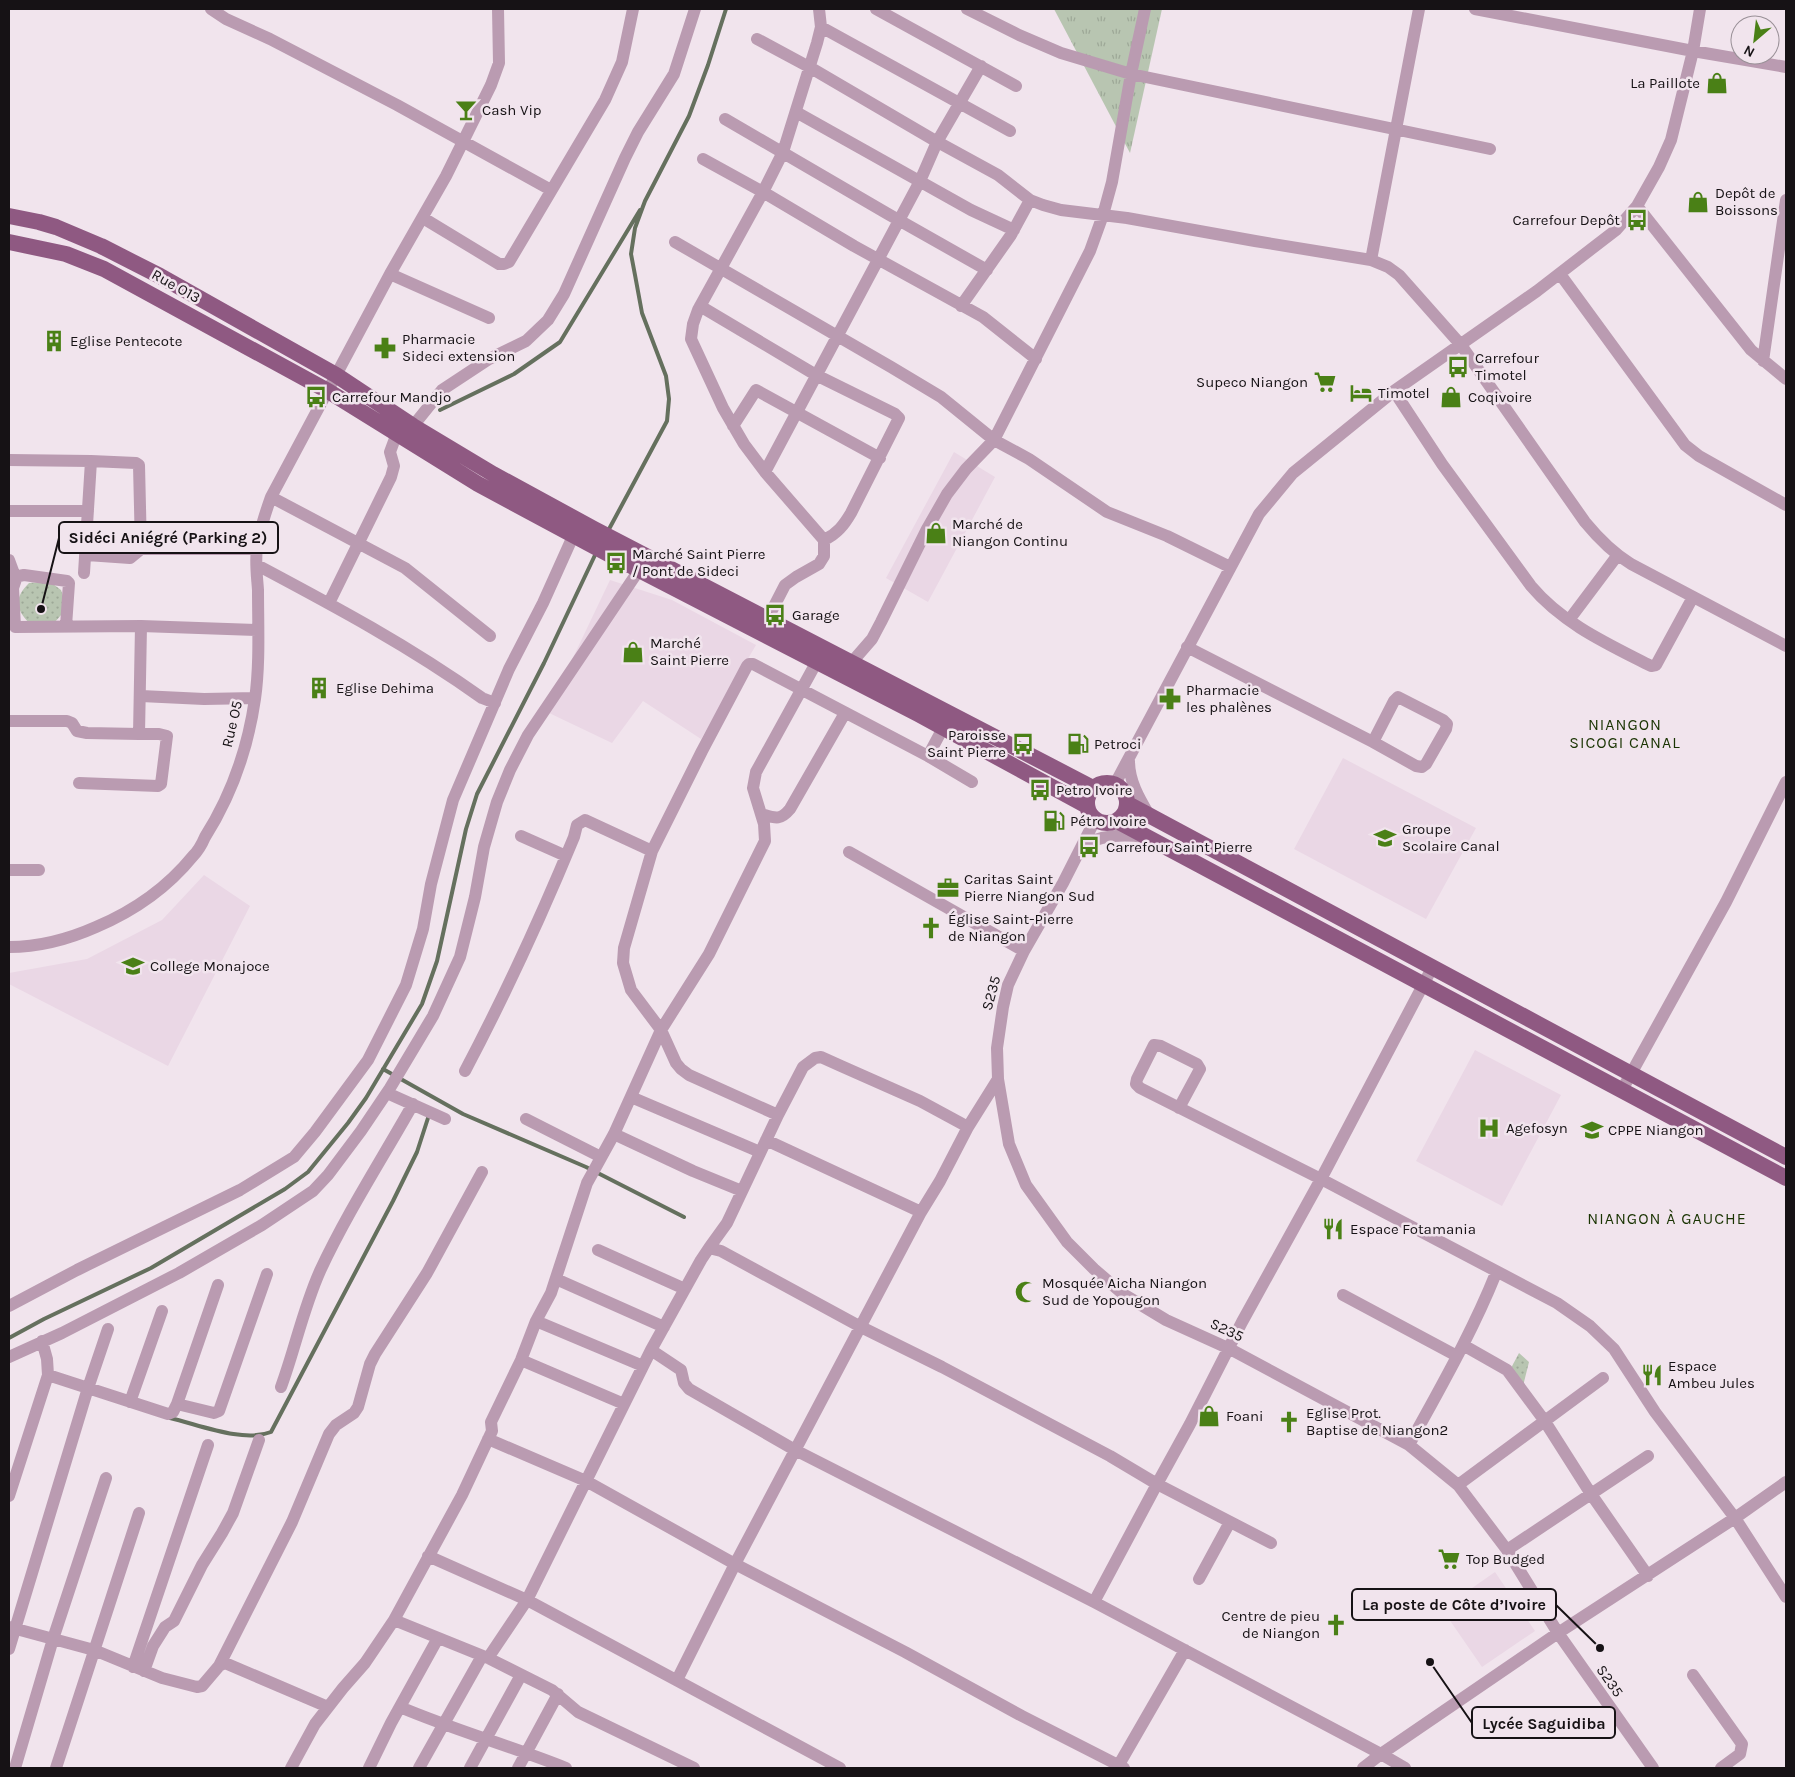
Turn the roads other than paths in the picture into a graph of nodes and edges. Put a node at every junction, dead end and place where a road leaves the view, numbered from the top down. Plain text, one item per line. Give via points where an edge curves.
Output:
1 (211, 9) edge
2 (498, 9) edge
3 (633, 9) edge
4 (695, 9) edge
5 (819, 9) edge
6 (876, 9) edge
7 (967, 9) edge
8 (1145, 9) edge
9 (1420, 9) edge
10 (1475, 9) edge
11 (1700, 9) edge
12 (821, 27) junction
13 (757, 39) dead end
14 (1694, 51) junction
15 (981, 66) junction
16 (1786, 67) edge
17 (811, 68) junction
18 (1131, 74) junction
19 (1016, 86) dead end
20 (960, 103) junction
21 (796, 112) junction
22 (725, 119) dead end
23 (1398, 129) junction
24 (1010, 131) dead end
25 (464, 142) junction
26 (937, 142) junction
27 (1490, 149) dead end
28 (783, 152) junction
29 (703, 159) dead end
30 (920, 181) junction
31 (552, 190) junction
32 (763, 192) junction
33 (1030, 200) junction
34 (1786, 200) edge
35 (1637, 206) junction
36 (1103, 214) junction
37 (9, 216) edge
38 (423, 218) junction
39 (898, 220) junction
40 (1014, 230) junction
41 (9, 242) edge
42 (675, 242) dead end
43 (877, 260) junction
44 (1372, 260) junction
45 (720, 267) junction
46 (987, 270) junction
47 (390, 274) junction
48 (1560, 274) junction
49 (700, 306) junction
50 (961, 306) junction
51 (489, 318) dead end
52 (838, 336) junction
53 (1461, 345) junction
54 (1036, 359) junction
55 (1763, 361) junction
56 (336, 375) junction
57 (816, 375) junction
58 (1786, 379) edge
59 (328, 391) junction
60 (1394, 391) junction
61 (796, 412) junction
62 (413, 426) junction
63 (733, 426) junction
64 (397, 433) junction
65 (994, 440) junction
66 (880, 458) junction
67 (9, 460) edge
68 (91, 462) junction
69 (765, 472) junction
70 (271, 497) junction
71 (1786, 505) edge
72 (9, 511) edge
73 (88, 511) junction
74 (585, 535) junction
75 (824, 540) junction
76 (358, 544) junction
77 (141, 549) junction
78 (256, 549) junction
79 (616, 549) junction
80 (86, 556) junction
81 (1617, 556) junction
82 (9, 560) edge
83 (257, 564) junction
84 (1230, 568) junction
85 (638, 570) junction
86 (84, 574) dead end
87 (16, 579) junction
88 (1693, 597) junction
89 (329, 603) junction
90 (768, 618) junction
91 (1569, 620) junction
92 (66, 626) junction
93 (141, 626) junction
94 (12, 628) edge
95 (258, 630) junction
96 (490, 636) dead end
97 (1786, 646) edge
98 (1187, 647) junction
99 (820, 654) junction
100 (852, 662) junction
101 (802, 690) junction
102 (141, 696) junction
103 (255, 698) junction
104 (495, 703) junction
105 (845, 713) junction
106 (9, 721) edge
107 (943, 728) junction
108 (139, 734) junction
109 (1372, 742) junction
110 (928, 756) junction
111 (1129, 761) junction
112 (972, 782) dead end
113 (1786, 782) edge
114 (80, 783) dead end
115 (1115, 784) junction
116 (1093, 788) junction
117 (1128, 804) junction
118 (1091, 813) junction
119 (761, 814) junction
120 (1149, 815) junction
121 (1117, 821) junction
122 (521, 836) dead end
123 (1150, 838) junction
124 (1083, 845) junction
125 (652, 851) junction
126 (849, 852) dead end
127 (566, 856) junction
128 (9, 870) edge
129 (39, 870) dead end
130 (9, 947) edge
131 (1024, 951) junction
132 (1432, 968) junction
133 (1422, 984) junction
134 (661, 1030) junction
135 (465, 1071) dead end
136 (1631, 1074) junction
137 (998, 1079) junction
138 (1622, 1090) junction
139 (389, 1091) junction
140 (630, 1097) junction
141 (413, 1104) junction
142 (1178, 1108) junction
143 (778, 1115) junction
144 (526, 1118) dead end
145 (445, 1119) dead end
146 (968, 1127) junction
147 (614, 1134) junction
148 (766, 1140) junction
149 (760, 1152) junction
150 (1786, 1157) edge
151 (596, 1167) junction
152 (482, 1172) dead end
153 (1786, 1178) edge
154 (1322, 1179) junction
155 (742, 1191) junction
156 (921, 1212) junction
157 (709, 1248) junction
158 (598, 1250) dead end
159 (1496, 1273) junction
160 (267, 1274) dead end
161 (556, 1279) junction
162 (218, 1285) dead end
163 (685, 1289) junction
164 (1343, 1295) dead end
165 (9, 1306) edge
166 (162, 1311) dead end
167 (536, 1321) junction
168 (664, 1327) junction
169 (861, 1327) junction
170 (108, 1329) dead end
171 (42, 1341) junction
172 (1230, 1349) junction
173 (651, 1350) junction
174 (1460, 1351) junction
175 (9, 1357) edge
176 (521, 1360) junction
177 (643, 1366) junction
178 (48, 1375) junction
179 (1603, 1378) dead end
180 (281, 1387) dead end
181 (88, 1388) junction
182 (130, 1402) junction
183 (177, 1404) junction
184 (624, 1404) junction
185 (1544, 1420) junction
186 (488, 1439) junction
187 (259, 1440) dead end
188 (208, 1445) dead end
189 (1409, 1445) junction
190 (795, 1450) junction
191 (1648, 1456) dead end
192 (106, 1478) dead end
193 (586, 1481) junction
194 (1786, 1482) edge
195 (1157, 1484) junction
196 (1458, 1484) junction
197 (1591, 1494) junction
198 (9, 1496) edge
199 (139, 1513) dead end
200 (1735, 1518) junction
201 (1230, 1522) junction
202 (1271, 1543) dead end
203 (1507, 1550) junction
204 (428, 1556) junction
205 (735, 1564) junction
206 (1648, 1576) junction
207 (1199, 1579) dead end
208 (1786, 1597) edge
209 (527, 1600) junction
210 (1094, 1602) junction
211 (394, 1620) junction
212 (12, 1628) edge
213 (1558, 1633) junction
214 (438, 1638) junction
215 (53, 1639) junction
216 (9, 1649) edge
217 (94, 1650) junction
218 (1185, 1650) junction
219 (485, 1657) junction
220 (219, 1666) junction
221 (139, 1669) junction
222 (521, 1675) junction
223 (1693, 1675) dead end
224 (676, 1680) junction
225 (558, 1694) junction
226 (328, 1707) junction
227 (400, 1707) junction
228 (442, 1725) junction
229 (486, 1738) junction
230 (527, 1752) junction
231 (1381, 1754) junction
232 (1120, 1767) edge
233 (15, 1768) edge
234 (56, 1768) edge
235 (291, 1768) edge
236 (369, 1768) edge
237 (419, 1768) edge
238 (470, 1768) edge
239 (518, 1768) edge
240 (566, 1768) edge
241 (694, 1768) edge
242 (840, 1768) edge
243 (1363, 1768) edge
244 (1405, 1768) edge
245 (1653, 1768) edge
246 (1721, 1768) edge

1 - 25 street via 226,20
2 - 25 street, Rue O5 via 498,63
3 - 31 street via 622,62 605,100
4 - 62 street via 674,74 638,132 564,294 548,320 526,340 489,359 442,390
5 - 12 street
6 - 15 street
7 - 18 street via 1061,53
8 - 18 street
9 - 23 street
10 - 14 street
11 - 14 street
12 - 17 street
12 - 20 street
13 - 17 street
14 - 16 street
14 - 35 street via 1672,140
15 - 19 street
15 - 20 street
17 - 21 street
17 - 26 street
18 - 23 street
18 - 36 street via 1112,182
20 - 24 street
20 - 26 street
21 - 28 street
21 - 30 street
22 - 28 street
23 - 27 street
23 - 44 street
25 - 31 street
25 - 38 street, Rue O5
26 - 30 street
26 - 33 street via 998,175
28 - 32 street
28 - 39 street
29 - 32 street
30 - 39 street
30 - 40 street
31 - 38 street via 509,262 504,264 498,264
32 - 43 street
32 - 45 street
33 - 36 street via 1061,210
33 - 40 street
34 - 55 street
35 - 48 street via 1616,230
35 - 55 street
36 - 44 street
36 - 54 street via 1090,251
37 - 56 main road, Rue O13 via 56,227 101,246
38 - 47 street, Rue O5
39 - 43 street
39 - 46 street
40 - 46 street
41 - 59 main road, Rue O13 via 66,254 104,269
42 - 45 street
43 - 50 street
43 - 52 street
44 - 53 street via 1403,279
45 - 49 street
45 - 52 street
46 - 50 street
47 - 51 street
47 - 56 street, Rue O5
48 - 53 street
48 - 71 street via 1685,445
49 - 57 street
49 - 63 street via 691,338
50 - 54 street via 983,317
52 - 57 street
52 - 65 street via 949,403
53 - 60 street
53 - 81 street via 1585,522
54 - 65 street
55 - 58 street
56 - 59 street, Rue O5
56 - 62 main road, Rue O13
57 - 61 street
57 - 66 street via 899,418
59 - 64 main road, Rue O13
59 - 70 street, Rue O5
60 - 84 street via 1293,473 1259,514
60 - 91 street via 1442,464 1531,586
61 - 63 street via 756,390
61 - 66 street
61 - 69 street
62 - 74 main road, Rue O13
63 - 69 street
64 - 74 main road, Rue O13 via 478,484
64 - 76 street via 390,452 394,471
65 - 84 street via 1029,459 1108,512 1167,536
65 - 100 street via 947,494 882,622
66 - 75 street via 842,527
67 - 68 street
68 - 73 street
68 - 77 street via 139,465
69 - 75 street
70 - 76 street
70 - 78 street, Rue O5
72 - 73 street
73 - 80 street
74 - 79 main road
74 - 104 street via 542,603
75 - 90 street via 824,556 819,564 785,585
76 - 89 street
76 - 96 street via 405,568
77 - 78 street
77 - 80 street via 130,558
78 - 83 street, Rue O5
79 - 85 main road
79 - 90 main road
80 - 86 street
81 - 88 street
81 - 91 street
82 - 87 street
83 - 89 street
83 - 95 street, Rue O5
84 - 98 street
85 - 99 main road
85 - 139 street via 528,735 510,770 484,847 460,957 434,1016
87 - 92 street via 24,575 68,581
87 - 94 street
88 - 91 street via 1656,665 1651,666
88 - 97 street
89 - 104 street via 412,650 482,698
90 - 99 main road
92 - 93 street
92 - 94 street
93 - 95 street
93 - 102 street
95 - 103 street, Rue O5
98 - 109 street
98 - 111 street
99 - 100 main road
99 - 101 street
99 - 107 main road
100 - 116 main road
101 - 105 street
101 - 119 street via 756,772 753,788
101 - 125 street via 749,664
102 - 103 street
102 - 108 street
103 - 130 street, Rue O5 via 249,731 228,794 194,856 155,894 120,917 71,938
104 - 165 street via 453,800 423,929 406,985 368,1060 315,1132 294,1157 240,1190
105 - 110 street
105 - 119 street via 790,809 778,818
106 - 108 street via 67,721 77,731 87,733
107 - 110 street
107 - 118 main road
108 - 114 street via 167,736 161,784
109 - 109 street via 1422,767 1447,724 1398,697
110 - 112 street
111 - 115 street
111 - 120 street via 1135,789
113 - 136 street via 1721,910
115 - 116 main road via 1104,783
115 - 117 main road via 1122,789
116 - 118 main road via 1088,796
117 - 120 main road
117 - 121 main road
118 - 121 main road via 1102,823
118 - 124 street, S235
119 - 134 street via 765,841 757,859 709,954
120 - 132 main road
121 - 123 main road
122 - 127 street
123 - 124 street via 1111,837
123 - 133 main road
124 - 131 street, S235
125 - 127 street via 585,820 577,825
125 - 134 street via 627,934 623,963 631,990
126 - 131 street
127 - 135 street via 537,925
128 - 129 street
131 - 137 street, S235 via 1008,985 1003,1007 997,1048
132 - 133 street
132 - 136 main road
133 - 138 main road
133 - 154 street
134 - 140 street
134 - 143 street via 681,1069
136 - 138 street
136 - 150 main road
137 - 146 street
137 - 172 street, S235 via 1009,1144 1026,1185 1067,1242 1123,1294 1166,1320
138 - 153 main road
139 - 141 street
139 - 171 street via 361,1132 313,1191 262,1226 179,1273
140 - 147 street
140 - 149 street
141 - 145 street
141 - 180 street via 320,1271
142 - 142 street via 1200,1069 1197,1064 1154,1045 1136,1084
142 - 154 street
143 - 146 street via 802,1067 821,1057 920,1101
143 - 148 street
144 - 151 street
146 - 156 street
147 - 151 street
147 - 155 street
148 - 149 street
148 - 156 street
149 - 155 street
151 - 161 street via 577,1208
152 - 220 street via 427,1273 375,1354 358,1407 329,1434 292,1522
154 - 159 street
154 - 172 street
155 - 157 street
156 - 169 street
157 - 163 street
157 - 169 street via 722,1251
158 - 163 street
159 - 174 street
159 - 200 street via 1557,1303 1601,1335
160 - 183 street via 220,1411 214,1414
161 - 167 street
161 - 168 street
162 - 183 street
163 - 168 street
164 - 174 street
166 - 182 street
167 - 176 street
167 - 177 street
168 - 173 street
169 - 190 street
169 - 195 street via 1110,1456
170 - 181 street
171 - 175 street
171 - 178 street
172 - 189 street, S235
172 - 195 street
173 - 177 street
173 - 190 street via 681,1370 684,1383 696,1394
174 - 185 street via 1507,1370
174 - 189 street
176 - 184 street
176 - 186 street via 490,1422 492,1431
177 - 184 street
178 - 181 street
178 - 198 street
179 - 185 street
181 - 182 street
181 - 212 street
182 - 183 street via 168,1414
184 - 193 street
185 - 196 street
185 - 197 street
186 - 193 street
186 - 204 street
187 - 221 street via 233,1513 174,1621 166,1627
188 - 221 street
189 - 196 street, S235
190 - 205 street
190 - 210 street
191 - 197 street
192 - 215 street
193 - 205 street
193 - 209 street
194 - 200 street
195 - 201 street
195 - 210 street
196 - 203 street, S235
197 - 203 street
197 - 206 street
199 - 217 street
200 - 206 street
200 - 208 street
201 - 202 street
201 - 207 street
203 - 213 street, S235
204 - 209 street
204 - 211 street
205 - 224 street
205 - 232 street
206 - 213 street
209 - 219 street
209 - 224 street
210 - 218 street
211 - 214 street
211 - 226 street via 366,1663
212 - 215 street
212 - 216 street
213 - 231 street
213 - 245 street, S235
214 - 219 street
214 - 227 street
215 - 217 street
215 - 233 street
217 - 221 street
217 - 234 street
218 - 231 street
218 - 232 street
219 - 222 street
219 - 228 street
220 - 221 street via 202,1686 197,1687
220 - 226 street via 225,1663 234,1666
222 - 225 street
222 - 229 street
223 - 246 street via 1742,1744 1740,1754
224 - 242 street
225 - 230 street
225 - 241 street via 578,1712
226 - 235 street
227 - 228 street
227 - 236 street
228 - 229 street
228 - 237 street
229 - 230 street
229 - 238 street
230 - 239 street
230 - 240 street
231 - 243 street
231 - 244 street

